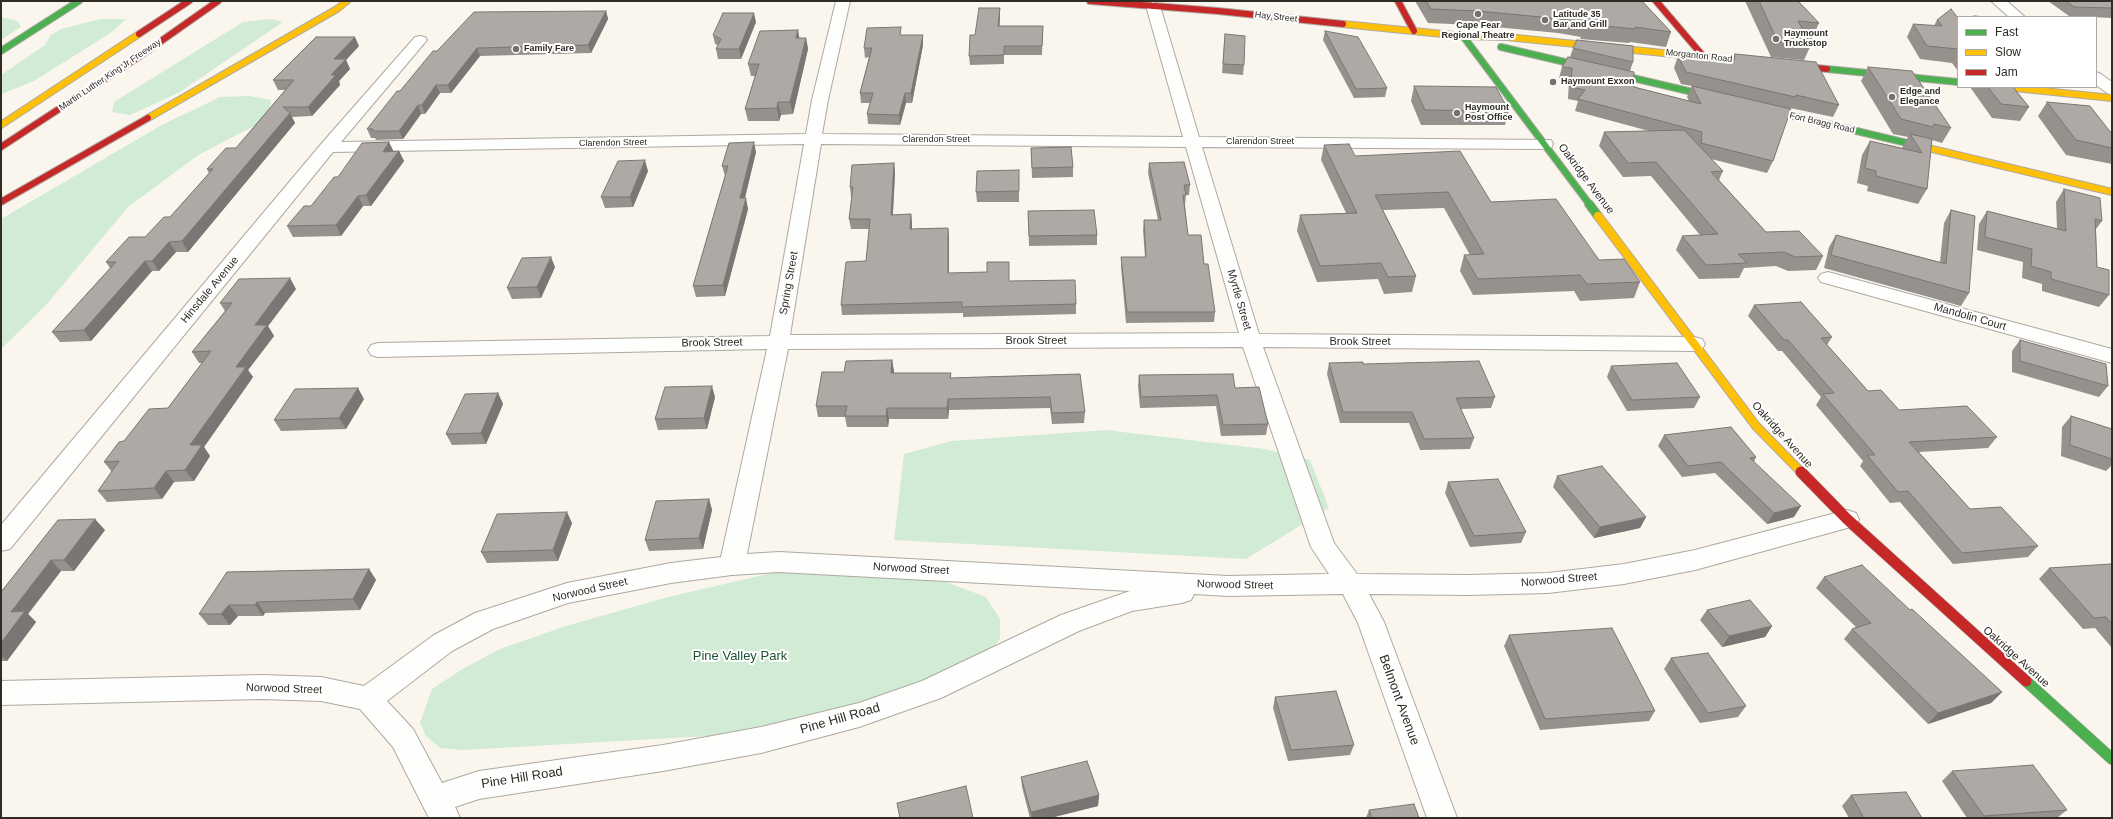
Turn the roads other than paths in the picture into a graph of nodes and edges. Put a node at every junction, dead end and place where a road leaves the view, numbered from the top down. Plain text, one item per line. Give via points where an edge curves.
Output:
1 (79, 1) edge
2 (190, 1) edge
3 (218, 1) edge
4 (348, 1) edge
5 (843, 1) edge
6 (1090, 1) edge
7 (1398, 1) edge
8 (1656, 1) edge
9 (1998, 1) edge
10 (1153, 6) junction
11 (2017, 16) edge
12 (1414, 31) junction
13 (1463, 36) junction
14 (420, 40) dead end
15 (1540, 40) junction
16 (1, 51) edge
17 (1704, 56) junction
18 (1540, 57) junction
19 (2097, 78) edge
20 (1957, 82) edge
21 (2016, 88) edge
22 (2111, 97) edge
23 (1724, 100) edge
24 (1747, 105) edge
25 (1, 126) edge
26 (814, 139) junction
27 (1193, 142) junction
28 (1545, 144) junction
29 (1, 147) edge
30 (328, 147) junction
31 (2112, 192) edge
32 (1, 202) edge
33 (1828, 278) dead end
34 (1251, 341) junction
35 (779, 342) junction
36 (1695, 344) junction
37 (378, 350) dead end
38 (2112, 356) edge
39 (1847, 519) junction
40 (1, 542) edge
41 (732, 565) junction
42 (1350, 584) junction
43 (1228, 586) junction
44 (1, 693) edge
45 (368, 699) junction
46 (2112, 759) edge
47 (440, 809) edge
48 (1442, 818) edge

1 - 16 main road
2 - 25 main road, Martin Luther King Jr Freeway
3 - 29 main road, Martin Luther King Jr Freeway
4 - 32 main road
5 - 26 street, Spring Street via 820,100
6 - 10 main road, Hay Street
7 - 12 main road
8 - 17 main road
9 - 11 street
10 - 12 main road, Hay Street
10 - 27 street, Myrtle Street
12 - 13 main road, Hay Street
13 - 15 main road, Morganton Road
13 - 18 main road
13 - 28 main road, Oakridge Avenue
14 - 30 street, Hinsdale Avenue
15 - 17 main road, Morganton Road
15 - 18 main road
17 - 20 main road, Morganton Road
18 - 23 main road
19 - 22 street
21 - 22 main road
24 - 31 main road, Fort Bragg Road
26 - 27 street, Clarendon Street
26 - 30 street, Clarendon Street
26 - 35 street, Spring Street
27 - 28 street, Clarendon Street
27 - 34 street, Myrtle Street
28 - 36 main road, Oakridge Avenue
30 - 40 street, Hinsdale Avenue
33 - 38 street, Mandolin Court
34 - 35 street, Brook Street
34 - 36 street, Brook Street
34 - 42 street, Myrtle Street via 1323,547
35 - 37 street, Brook Street
35 - 41 street, Spring Street
36 - 39 main road, Oakridge Avenue via 1756,426
39 - 42 street, Norwood Street via 1695,560 1624,574 1493,585
39 - 46 main road, Oakridge Avenue
41 - 43 street, Norwood Street via 779,562
41 - 45 street, Norwood Street via 602,585 567,593 484,621 442,643
42 - 43 street, Norwood Street
42 - 48 street, Belmont Avenue via 1371,622
43 - 47 street, Pine Hill Road via 1131,601 1070,624 931,690 859,715 761,740 663,758 479,785
44 - 45 street, Norwood Street via 262,687 321,689
45 - 47 street via 403,738

